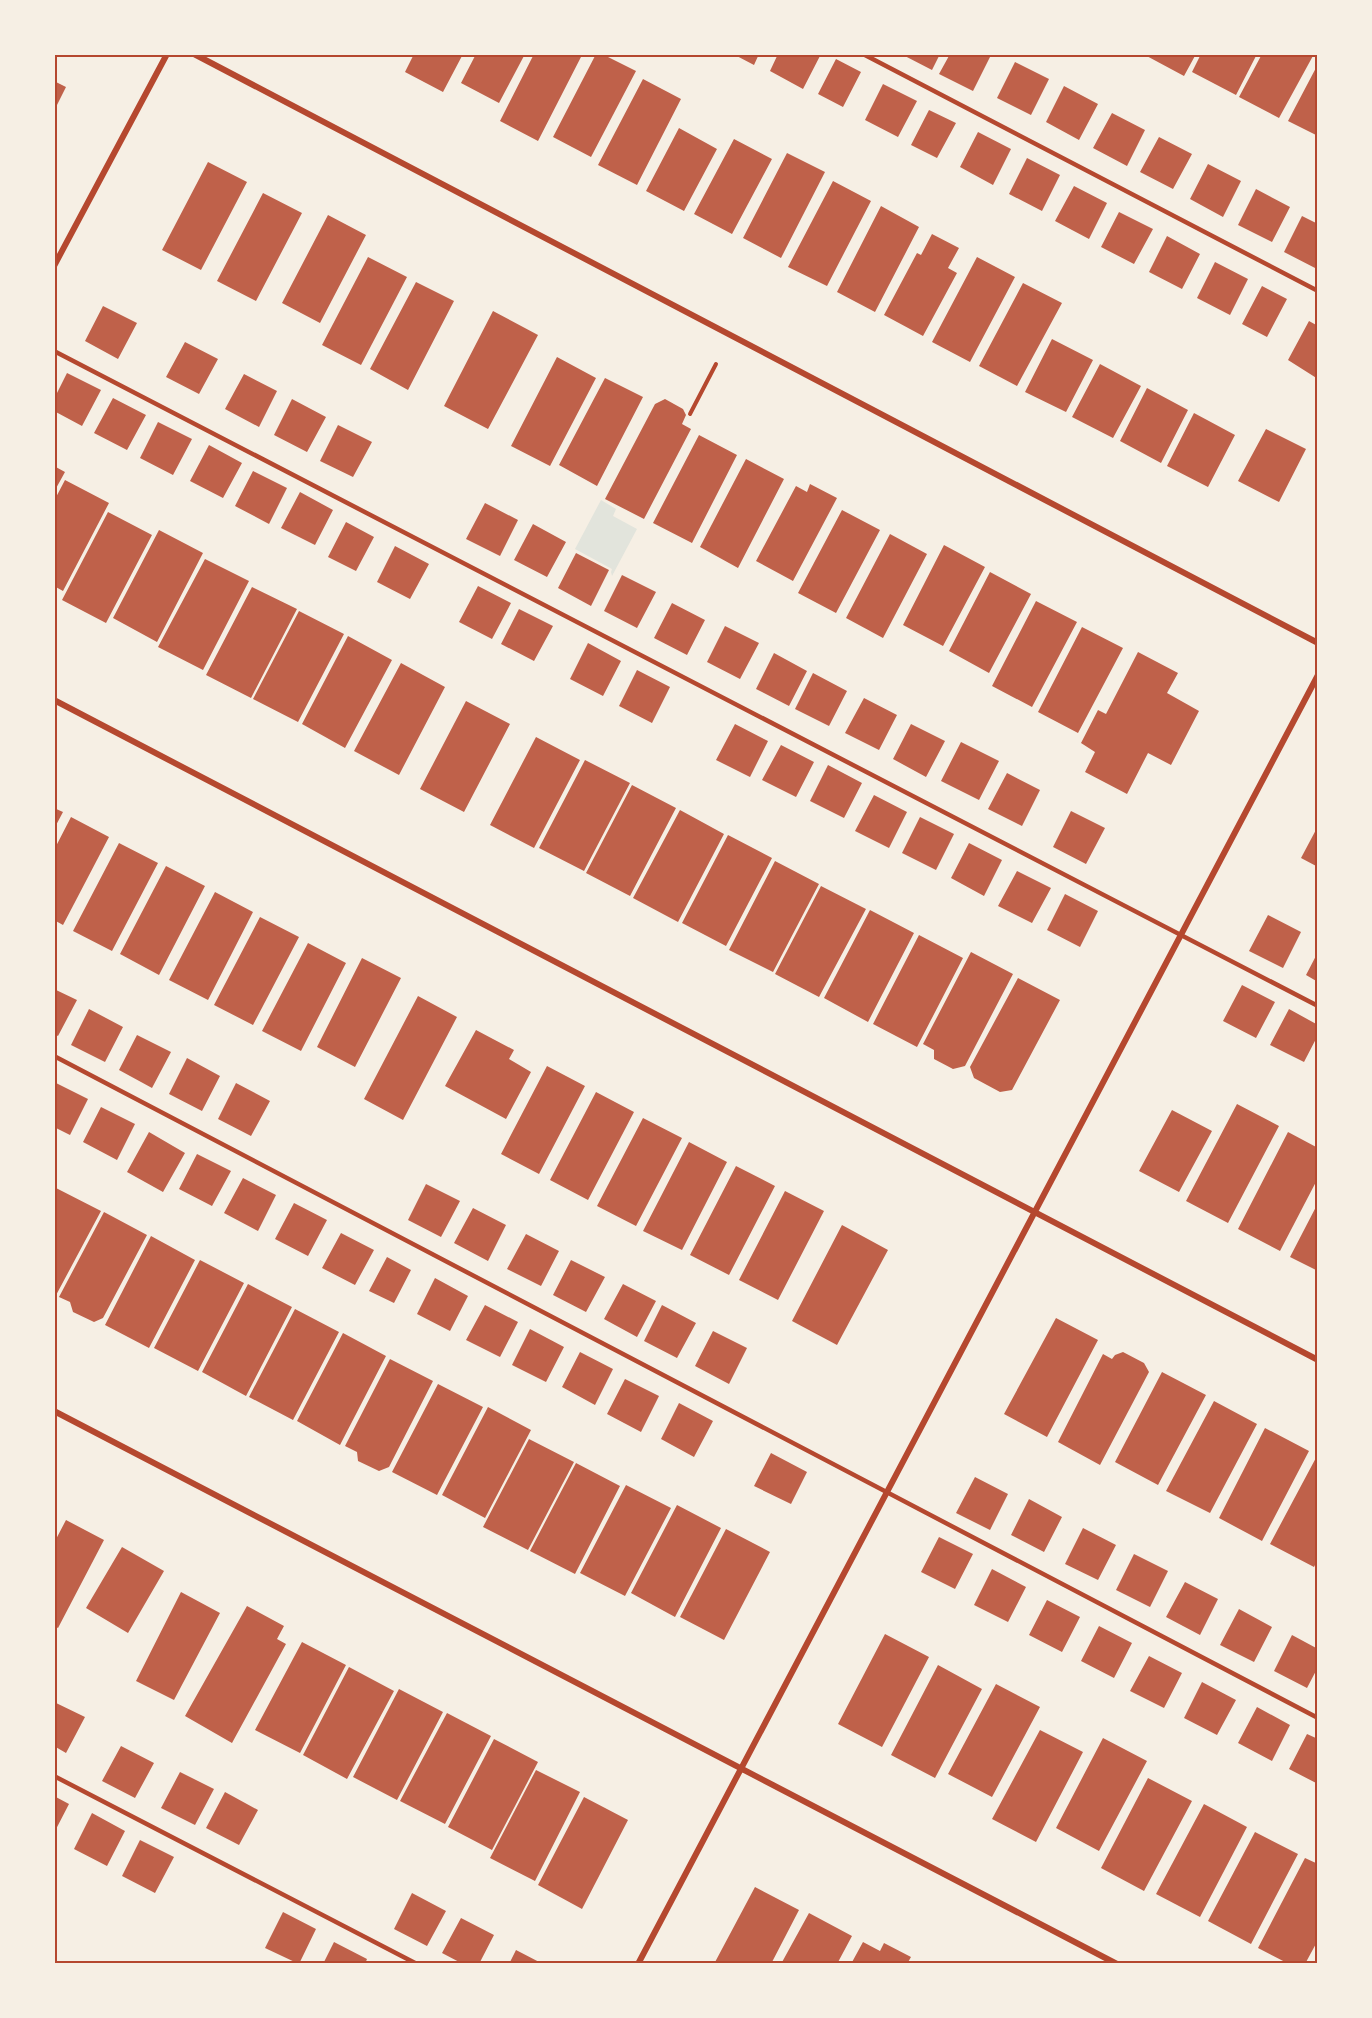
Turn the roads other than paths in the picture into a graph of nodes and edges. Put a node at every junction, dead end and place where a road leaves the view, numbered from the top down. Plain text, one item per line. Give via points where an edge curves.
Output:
1 (166, 54) edge
2 (194, 54) edge
3 (863, 54) edge
4 (54, 266) edge
5 (1318, 291) edge
6 (54, 351) edge
7 (1318, 643) edge
8 (1318, 675) edge
9 (54, 700) edge
10 (1180, 935) junction
11 (1318, 1006) edge
12 (54, 1056) edge
13 (1034, 1212) junction
14 (1318, 1360) edge
15 (54, 1411) edge
16 (886, 1493) junction
17 (1318, 1718) edge
18 (741, 1768) junction
19 (54, 1776) edge
20 (417, 1964) edge
21 (638, 1964) edge
22 (1118, 1964) edge

1 - 4 street
2 - 7 street
3 - 5 lane
6 - 10 lane
8 - 10 street
9 - 13 street
10 - 11 lane
10 - 13 street
12 - 16 lane
13 - 14 street
13 - 16 street
15 - 18 street
16 - 17 lane
16 - 18 street
18 - 21 street
18 - 22 street
19 - 20 lane

